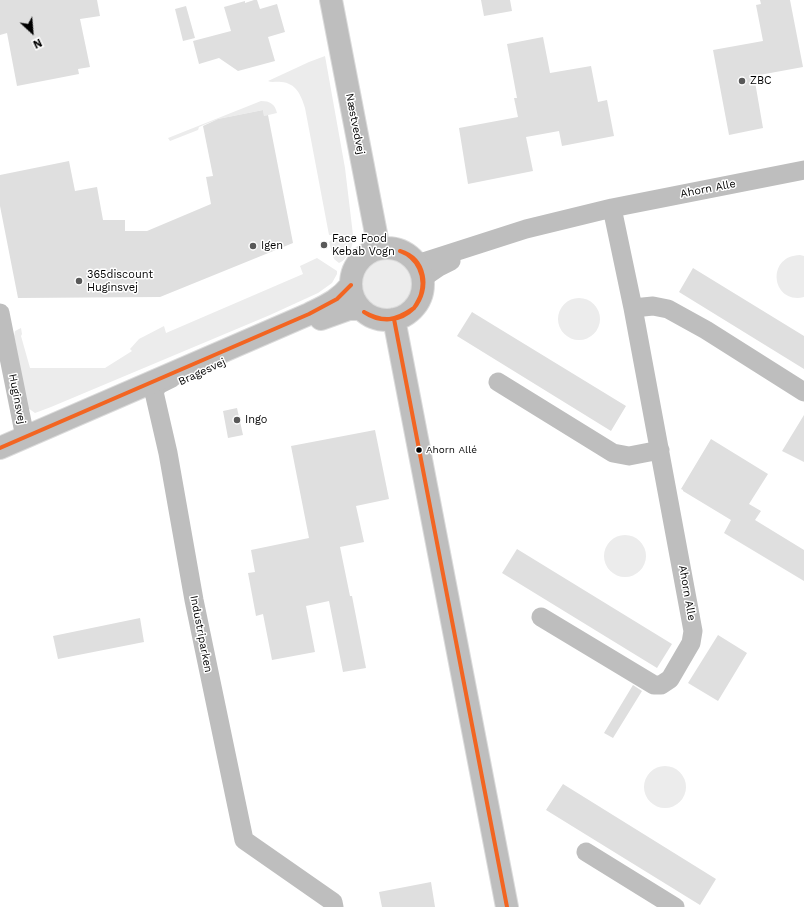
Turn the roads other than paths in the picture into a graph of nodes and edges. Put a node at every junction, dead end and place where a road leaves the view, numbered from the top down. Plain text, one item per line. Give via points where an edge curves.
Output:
1 (331, 0) edge
2 (804, 170) edge
3 (612, 208) junction
4 (379, 249) junction
5 (420, 271) junction
6 (351, 285) junction
7 (633, 308) junction
8 (361, 309) junction
9 (0, 313) edge
10 (394, 319) junction
11 (498, 382) dead end
12 (147, 390) junction
13 (804, 392) edge
14 (25, 437) junction
15 (0, 448) edge
16 (660, 450) junction
17 (541, 617) dead end
18 (586, 852) dead end
19 (334, 907) edge
20 (507, 907) edge
21 (675, 907) edge

1 - 4 main road, Næstvedvej
2 - 3 street, Ahorn Alle
3 - 5 street, Ahorn Alle via 510,233 439,267
3 - 7 street, Ahorn Alle
4 - 5 main road via 398,249 409,255
4 - 6 main road via 369,253 357,264 352,274
5 - 10 main road via 422,295 409,313
6 - 8 main road via 355,300
6 - 12 main road, Bragesvej via 335,301
7 - 13 street via 653,306 668,309
7 - 16 street, Ahorn Alle
8 - 10 main road via 374,318
8 - 12 main road, Bragesvej via 349,309 305,324 262,342 202,373
9 - 14 street, Huginsvej
10 - 20 main road
11 - 16 street via 613,453 628,456
12 - 14 main road, Bragesvej
12 - 19 street, Industriparken via 168,453 197,614 244,840 333,902
14 - 15 main road, Bragesvej
16 - 17 street, Ahorn Alle via 693,630 691,643 670,679 661,685 654,685
18 - 21 street

